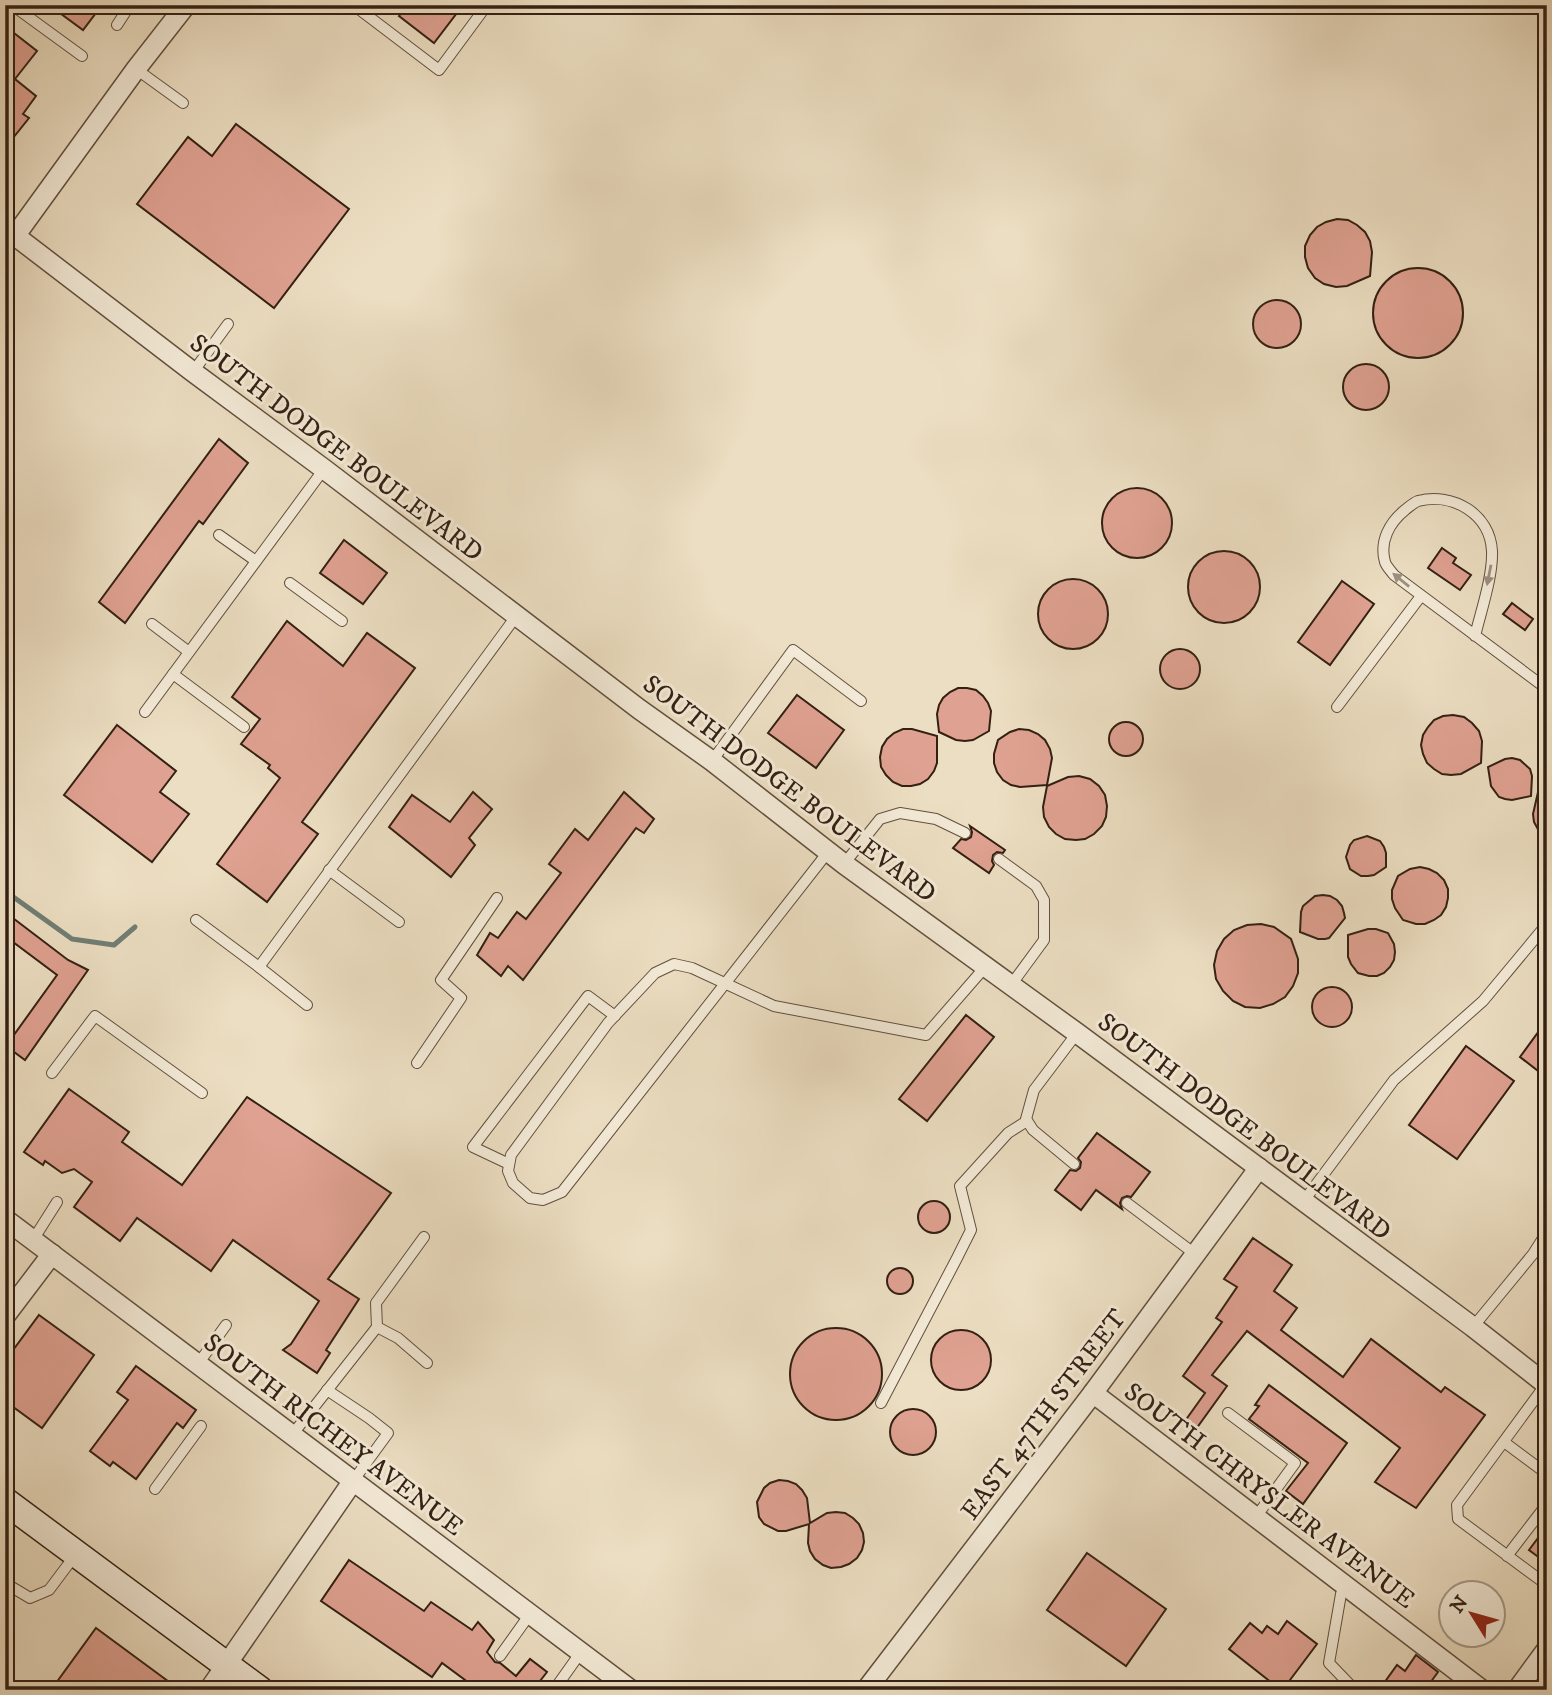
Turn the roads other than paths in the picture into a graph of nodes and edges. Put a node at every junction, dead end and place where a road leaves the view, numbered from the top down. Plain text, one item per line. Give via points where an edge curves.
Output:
1 (12, 5) edge
2 (130, 5) edge
3 (186, 5) edge
4 (353, 5) edge
5 (487, 5) edge
6 (367, 9) edge
7 (117, 24) dead end
8 (82, 56) dead end
9 (136, 69) junction
10 (183, 103) dead end
11 (10, 232) edge
12 (228, 324) dead end
13 (193, 372) junction
14 (324, 469) junction
15 (219, 535) dead end
16 (256, 561) junction
17 (289, 583) dead end
18 (1421, 596) junction
19 (517, 615) junction
20 (342, 621) dead end
21 (152, 624) dead end
22 (1475, 636) junction
23 (189, 652) junction
24 (173, 674) junction
25 (1547, 689) edge
26 (860, 701) dead end
27 (1337, 707) dead end
28 (145, 712) dead end
29 (243, 727) dead end
30 (712, 761) junction
31 (965, 833) dead end
32 (828, 852) junction
33 (999, 859) dead end
34 (844, 864) junction
35 (329, 870) junction
36 (497, 898) dead end
37 (196, 920) dead end
38 (399, 922) dead end
39 (1547, 924) edge
40 (986, 966) junction
41 (259, 967) junction
42 (725, 984) junction
43 (1011, 985) junction
44 (307, 1005) dead end
45 (615, 1016) junction
46 (1077, 1033) junction
47 (417, 1063) dead end
48 (52, 1073) dead end
49 (202, 1093) dead end
50 (1027, 1121) junction
51 (509, 1164) junction
52 (1074, 1164) dead end
53 (1259, 1168) junction
54 (57, 1202) dead end
55 (1303, 1202) junction
56 (1127, 1203) dead end
57 (5, 1219) edge
58 (1547, 1232) edge
59 (424, 1237) dead end
60 (33, 1240) junction
61 (52, 1254) junction
62 (1195, 1254) junction
63 (5, 1316) edge
64 (226, 1325) dead end
65 (377, 1327) junction
66 (1473, 1327) junction
67 (427, 1363) dead end
68 (198, 1364) junction
69 (1546, 1385) edge
70 (327, 1390) junction
71 (1093, 1393) junction
72 (881, 1403) dead end
73 (1228, 1413) dead end
74 (201, 1426) dead end
75 (292, 1435) junction
76 (1504, 1442) junction
77 (1547, 1474) edge
78 (353, 1480) junction
79 (155, 1489) dead end
80 (5, 1501) edge
81 (1547, 1504) edge
82 (1256, 1517) junction
83 (77, 1554) junction
84 (1507, 1556) junction
85 (5, 1583) edge
86 (1547, 1585) edge
87 (1347, 1586) junction
88 (530, 1614) junction
89 (1547, 1649) edge
90 (582, 1652) junction
91 (500, 1656) dead end
92 (227, 1666) junction
93 (1354, 1689) edge
94 (209, 1690) edge
95 (260, 1690) edge
96 (554, 1690) edge
97 (631, 1690) edge
98 (866, 1690) edge
99 (1482, 1690) edge
100 (1517, 1690) edge

1 - 8 lane
2 - 7 lane
3 - 9 street
4 - 6 lane
5 - 6 lane via 439,70
9 - 10 lane
9 - 11 street
11 - 13 street, SOUTH DODGE BOULEVARD
12 - 13 lane
13 - 14 street, SOUTH DODGE BOULEVARD
14 - 16 lane
14 - 19 street, SOUTH DODGE BOULEVARD
15 - 16 lane
16 - 23 lane
17 - 20 lane
18 - 22 lane
18 -> 22 lane via 1389,569 1384,539 1394,519 1416,502 1440,499 1458,503 1474,513 1486,529 1492,550
18 - 27 lane
19 - 30 street, SOUTH DODGE BOULEVARD
19 - 35 lane
21 - 23 lane
22 - 25 lane
23 - 24 lane
24 - 28 lane
24 - 29 lane
26 - 30 lane via 793,650
30 - 32 street, SOUTH DODGE BOULEVARD
31 - 34 lane via 936,819 900,813 880,820
32 - 34 street, SOUTH DODGE BOULEVARD
32 - 42 lane
33 - 43 lane via 1036,886 1044,900 1044,940
34 - 40 street, SOUTH DODGE BOULEVARD
35 - 38 lane
35 - 41 lane
36 - 47 lane via 441,980 461,998
37 - 41 lane
39 - 55 lane via 1483,1002 1394,1080
40 - 42 lane via 926,1035 774,1006
40 - 43 street, SOUTH DODGE BOULEVARD
41 - 44 lane
42 - 45 lane via 674,964 655,973
42 - 51 lane via 562,1192 543,1200 530,1198 513,1183
43 - 46 street, SOUTH DODGE BOULEVARD
45 - 51 lane
45 - 51 lane via 588,996 473,1147
46 - 50 lane via 1034,1090
46 - 53 street, SOUTH DODGE BOULEVARD
48 - 49 lane via 95,1016
50 - 52 lane
50 - 72 lane via 1008,1133 960,1186 971,1230
53 - 55 street, SOUTH DODGE BOULEVARD
53 - 62 street, EAST 47TH STREET
54 - 60 lane
55 - 66 street, SOUTH DODGE BOULEVARD
56 - 62 lane
57 - 60 street, SOUTH RICHEY AVENUE
58 - 66 lane
59 - 65 lane via 376,1303
60 - 61 street, SOUTH RICHEY AVENUE
61 - 63 street
61 - 68 street, SOUTH RICHEY AVENUE
62 - 71 street, EAST 47TH STREET
64 - 68 lane
65 - 67 lane
65 - 70 lane
66 - 69 street, SOUTH DODGE BOULEVARD
68 - 75 street, SOUTH RICHEY AVENUE
69 - 76 lane
70 - 75 lane
70 - 78 lane via 388,1433
71 - 82 street, SOUTH CHRYSLER AVENUE
71 - 98 street, EAST 47TH STREET
73 - 82 lane via 1295,1464
74 - 79 lane
75 - 78 street, SOUTH RICHEY AVENUE
76 - 77 lane
76 - 84 lane via 1457,1506 1458,1519
78 - 88 street, SOUTH RICHEY AVENUE
78 - 92 street
80 - 83 main road
81 - 84 lane
82 - 87 street, SOUTH CHRYSLER AVENUE
83 - 85 lane via 49,1590 30,1598
83 - 92 main road
84 - 86 lane
87 - 93 lane via 1341,1594 1329,1663
87 - 99 street, SOUTH CHRYSLER AVENUE
88 - 90 street, SOUTH RICHEY AVENUE
88 - 91 lane
89 - 100 street
90 - 96 lane
90 - 97 street, SOUTH RICHEY AVENUE
92 - 94 street
92 - 95 main road

